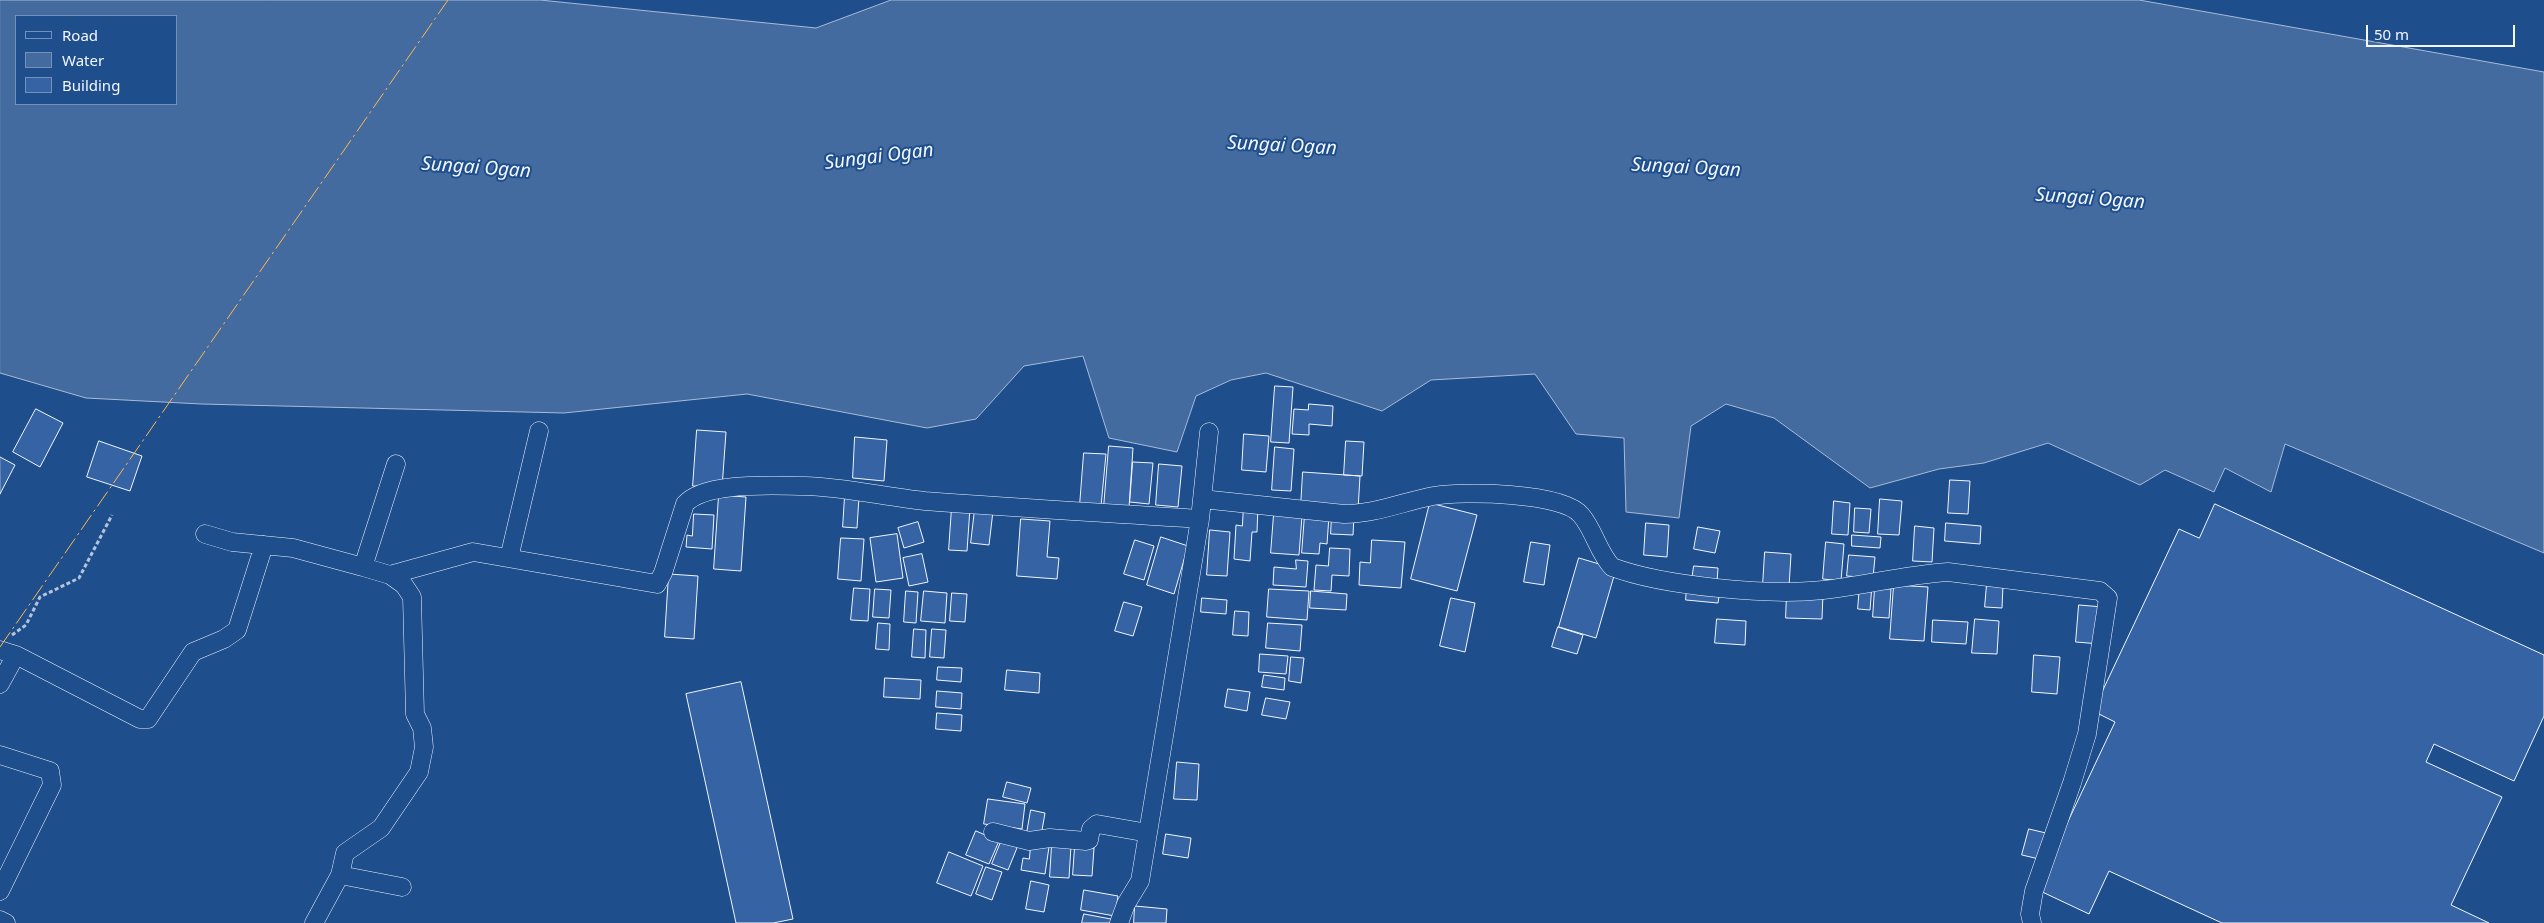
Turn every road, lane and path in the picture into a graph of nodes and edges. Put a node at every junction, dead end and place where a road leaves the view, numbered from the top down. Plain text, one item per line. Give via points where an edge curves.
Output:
1 (539, 431) dead end
2 (1209, 432) dead end
3 (396, 464) dead end
4 (1202, 499) junction
5 (112, 515) dead end
6 (1200, 519) junction
7 (205, 534) dead end
8 (264, 545) junction
9 (509, 558) junction
10 (364, 567) junction
11 (390, 576) junction
12 (8, 648) edge
13 (0, 684) edge
14 (0, 755) edge
15 (993, 832) dead end
16 (1148, 833) junction
17 (340, 875) junction
18 (402, 887) dead end
19 (0, 891) edge
20 (0, 920) edge
21 (6, 923) edge
22 (314, 923) edge
23 (1119, 923) edge
24 (2032, 923) edge

1 - 9 street
2 - 4 street
3 - 10 street
4 - 6 street
4 - 24 street via 1344,514 1365,513 1434,496 1481,493 1555,501 1569,505 1581,515 1606,559 1621,570 1722,587 1822,590 1948,572 2100,591 2108,598 2086,734 2034,891 2030,914
5 - 12 path via 79,578 40,597 26,625
6 - 9 street via 940,502 808,486 743,487 705,491 685,504 657,584
6 - 16 street
7 - 8 street via 232,542
8 - 10 street via 293,548
8 - 12 street via 237,630 193,652 148,719 140,719
9 - 11 street via 473,552
10 - 11 street
11 - 17 street via 404,585 412,596 415,714 422,728 424,747 419,772 381,828 345,852
12 - 13 street
14 - 19 street via 50,771 52,785
15 - 16 street via 1030,841 1050,838 1086,842 1091,829 1097,824
16 - 23 street via 1140,881
17 - 18 street
17 - 22 street
20 - 21 street

